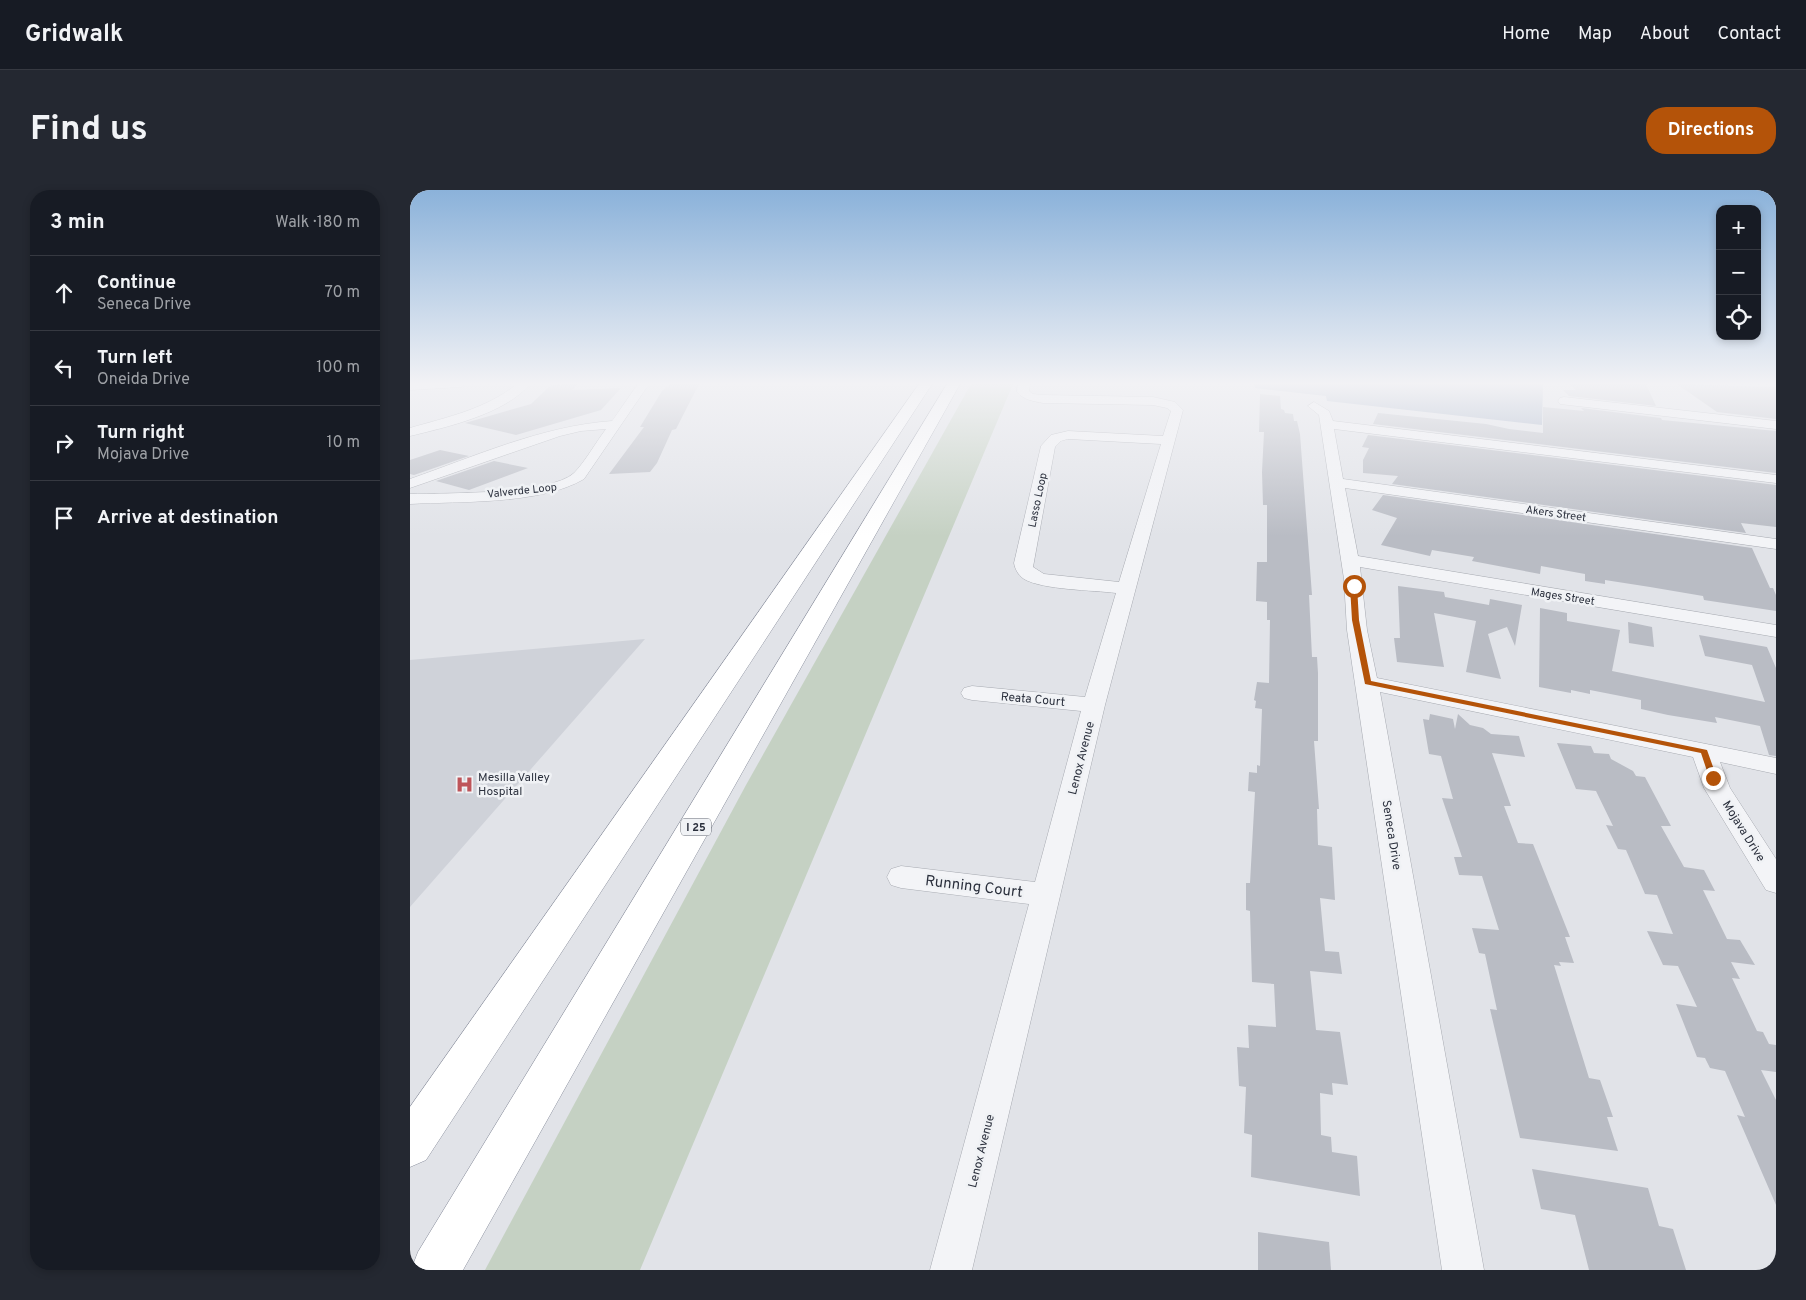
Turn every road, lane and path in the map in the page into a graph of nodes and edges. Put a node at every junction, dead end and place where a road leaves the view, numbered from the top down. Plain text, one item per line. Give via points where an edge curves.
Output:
1 (552, 434) edge
2 (609, 434) edge
3 (890, 434) edge
4 (925, 434) edge
5 (1170, 434) edge
6 (1325, 434) edge
7 (1458, 434) edge
8 (1168, 440) junction
9 (1776, 479) edge
10 (1336, 482) junction
11 (410, 484) edge
12 (410, 499) edge
13 (1776, 544) edge
14 (1350, 560) junction
15 (1128, 589) junction
16 (1776, 631) edge
17 (1367, 683) junction
18 (972, 694) dead end
19 (1094, 704) junction
20 (1704, 752) junction
21 (1776, 766) edge
22 (901, 877) dead end
23 (1776, 882) edge
24 (1047, 894) junction
25 (410, 1145) edge
26 (436, 1270) edge
27 (951, 1270) edge
28 (1463, 1270) edge

1 - 11 street
2 - 12 street, Valverde Loop via 579,476 561,486
3 - 25 highway
4 - 26 highway, I 25
5 - 8 street, Lenox Avenue
6 - 10 street, Seneca Drive
7 - 9 street, Seneca Drive
8 - 15 street, Lenox Avenue
8 - 15 street, Lasso Loop via 1068,435 1056,438 1048,446 1024,569 1042,579
10 - 13 street, Akers Street
10 - 14 street, Seneca Drive
14 - 16 street, Mages Street
14 - 17 street, Seneca Drive
15 - 19 street, Lenox Avenue
17 - 20 street
17 - 28 street, Seneca Drive
18 - 19 street, Reata Court
19 - 24 street, Lenox Avenue
20 - 21 street
20 - 23 street, Mojava Drive via 1717,788
22 - 24 street, Running Court
24 - 27 street, Lenox Avenue

